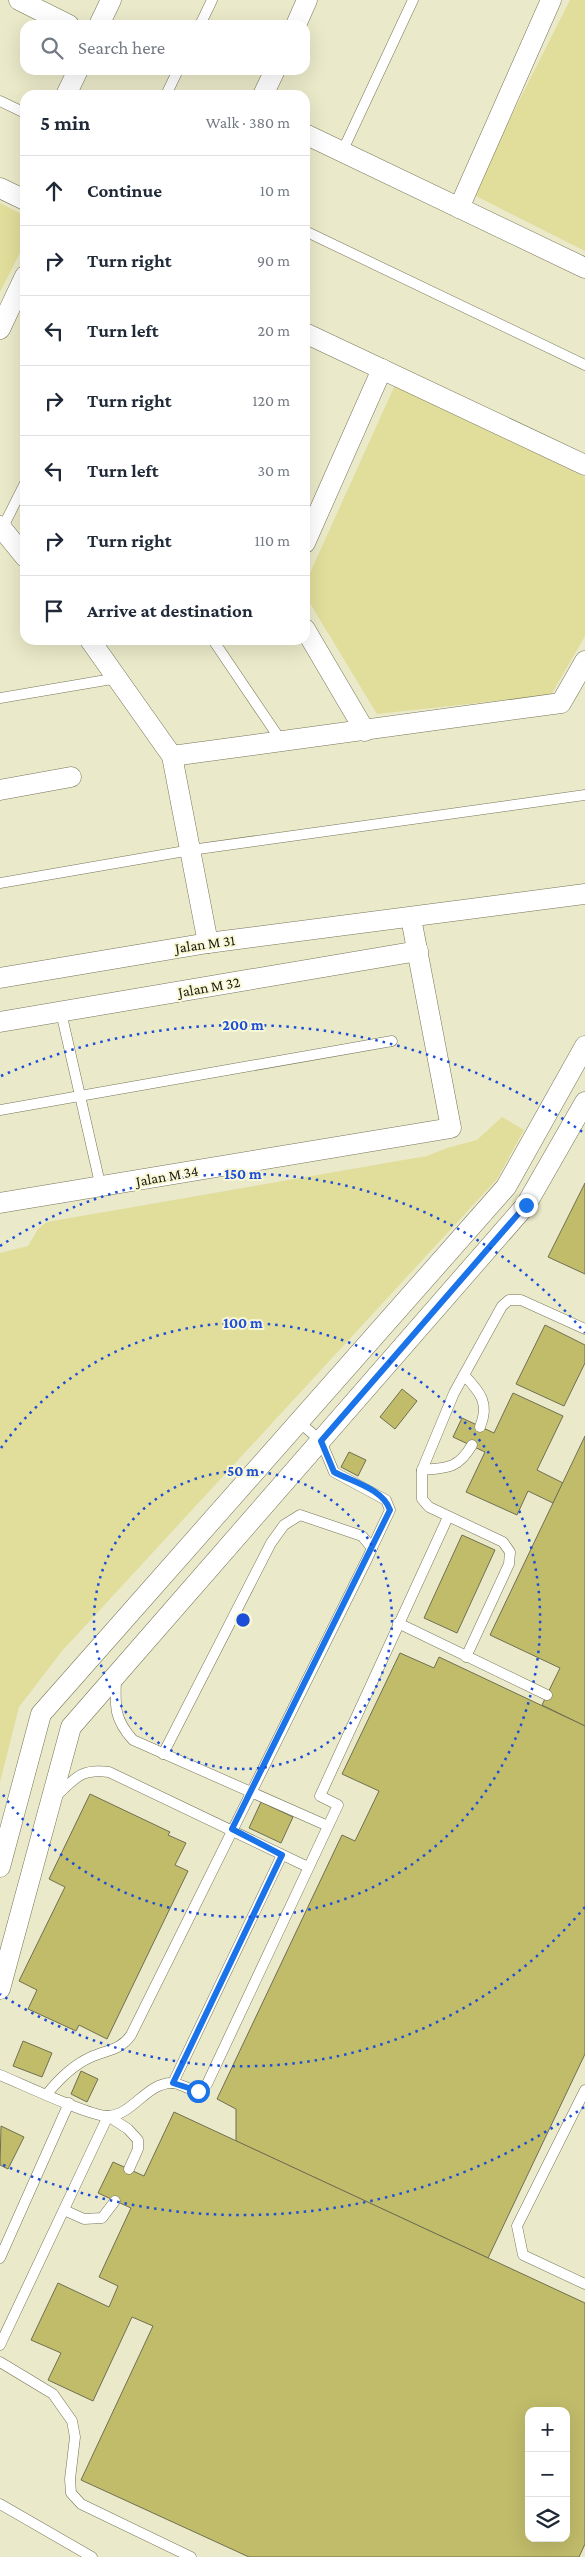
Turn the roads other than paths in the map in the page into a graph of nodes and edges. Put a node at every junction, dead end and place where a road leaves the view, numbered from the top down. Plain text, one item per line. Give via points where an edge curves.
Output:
1 (19, 0) edge
2 (111, 0) edge
3 (212, 0) edge
4 (307, 0) edge
5 (413, 0) edge
6 (551, 0) edge
7 (59, 20) edge
8 (101, 20) edge
9 (202, 20) edge
10 (298, 20) edge
11 (76, 75) edge
12 (176, 75) edge
13 (273, 75) edge
14 (68, 90) edge
15 (168, 90) edge
16 (265, 90) edge
17 (0, 101) edge
18 (20, 111) edge
19 (310, 136) edge
20 (342, 152) junction
21 (459, 208) junction
22 (310, 233) edge
23 (585, 268) edge
24 (20, 287) edge
25 (0, 329) edge
26 (310, 335) edge
27 (585, 365) edge
28 (382, 369) junction
29 (585, 465) edge
30 (20, 492) edge
31 (1, 528) edge
32 (310, 532) edge
33 (20, 551) edge
34 (310, 638) edge
35 (94, 645) edge
36 (216, 645) edge
37 (585, 661) edge
38 (118, 678) junction
39 (0, 698) edge
40 (365, 731) junction
41 (283, 742) junction
42 (172, 756) junction
43 (70, 777) dead end
44 (0, 790) edge
45 (585, 796) edge
46 (191, 850) junction
47 (0, 884) edge
48 (585, 894) edge
49 (410, 918) junction
50 (208, 943) junction
51 (418, 951) junction
52 (0, 978) edge
53 (61, 1012) junction
54 (0, 1022) edge
55 (392, 1041) dead end
56 (585, 1046) edge
57 (79, 1097) junction
58 (585, 1102) edge
59 (0, 1110) edge
60 (101, 1188) junction
61 (0, 1203) edge
62 (585, 1329) edge
63 (464, 1375) junction
64 (299, 1422) junction
65 (480, 1427) dead end
66 (321, 1441) junction
67 (472, 1445) dead end
68 (422, 1470) junction
69 (448, 1517) junction
70 (372, 1548) junction
71 (398, 1623) junction
72 (466, 1657) junction
73 (116, 1676) junction
74 (547, 1695) dead end
75 (163, 1754) junction
76 (250, 1793) junction
77 (52, 1799) junction
78 (328, 1826) junction
79 (232, 1829) junction
80 (282, 1855) junction
81 (0, 1867) edge
82 (308, 1867) junction
83 (0, 1989) edge
84 (0, 2075) edge
85 (173, 2083) junction
86 (585, 2090) edge
87 (47, 2094) junction
88 (69, 2103) junction
89 (108, 2116) junction
90 (129, 2169) dead end
91 (115, 2201) dead end
92 (64, 2210) junction
93 (0, 2258) edge
94 (585, 2284) edge
95 (0, 2345) edge
96 (0, 2362) edge
97 (0, 2504) edge
98 (92, 2557) edge
99 (191, 2557) edge

1 - 7 street
2 - 8 street
3 - 9 lane
4 - 10 street
5 - 20 lane
6 - 21 street
11 - 14 street
12 - 15 lane
13 - 16 street
17 - 18 lane
19 - 20 street
20 - 21 street
21 - 23 street
22 - 27 lane
24 - 25 street
26 - 28 street
28 - 29 street
28 - 32 street
30 - 31 lane
31 - 33 street
34 - 40 street
35 - 38 street
36 - 41 lane
37 - 40 street via 561,703
38 - 39 lane
38 - 42 street
40 - 41 street
41 - 42 street
42 - 46 street
43 - 44 street
45 - 46 lane
46 - 47 lane
46 - 50 street
48 - 49 street, Jalan M 31
49 - 50 street, Jalan M 31
49 - 51 street
50 - 52 street, Jalan M 31
51 - 53 street, Jalan M 32
51 - 60 street, Jalan M 34 via 451,1128
53 - 54 street, Jalan M 32
53 - 57 lane
55 - 57 lane
56 - 64 street via 506,1187
57 - 59 lane
57 - 60 lane
58 - 66 street via 526,1205
60 - 61 street, Jalan M 34
62 - 63 lane via 521,1300 509,1300 502,1306
63 - 65 lane via 477,1388 485,1406
63 - 68 lane
64 - 66 lane
64 - 81 street via 41,1714
66 - 70 lane via 334,1472 386,1500 390,1510
66 - 73 street
67 - 68 lane via 464,1459 449,1468
68 - 69 lane via 422,1499 429,1507
69 - 71 lane
69 - 72 lane via 503,1542 510,1552 509,1564
70 - 75 lane via 362,1536 300,1515 284,1525 271,1543
70 - 76 lane
71 - 72 lane
71 - 78 lane via 320,1796 338,1805
72 - 74 lane
73 - 75 lane via 115,1708 120,1726 133,1740
73 - 77 street via 72,1727
75 - 76 lane
76 - 78 lane
76 - 79 lane
77 - 79 lane via 79,1775 93,1770 109,1772
77 - 83 street
78 - 82 lane
79 - 80 lane
79 - 87 lane via 125,2044 76,2066
80 - 82 lane
80 - 85 lane
82 - 85 lane via 207,2084 198,2091
84 - 87 lane
85 - 89 lane via 155,2088 123,2111
86 - 94 lane via 517,2226 523,2254
87 - 88 lane
88 - 89 lane
88 - 93 lane
89 - 90 lane via 138,2140 138,2149
89 - 92 lane
91 - 92 lane via 102,2218 84,2219
92 - 95 lane
96 - 99 lane via 53,2394 72,2421 75,2437 71,2493 81,2504
97 - 98 lane

